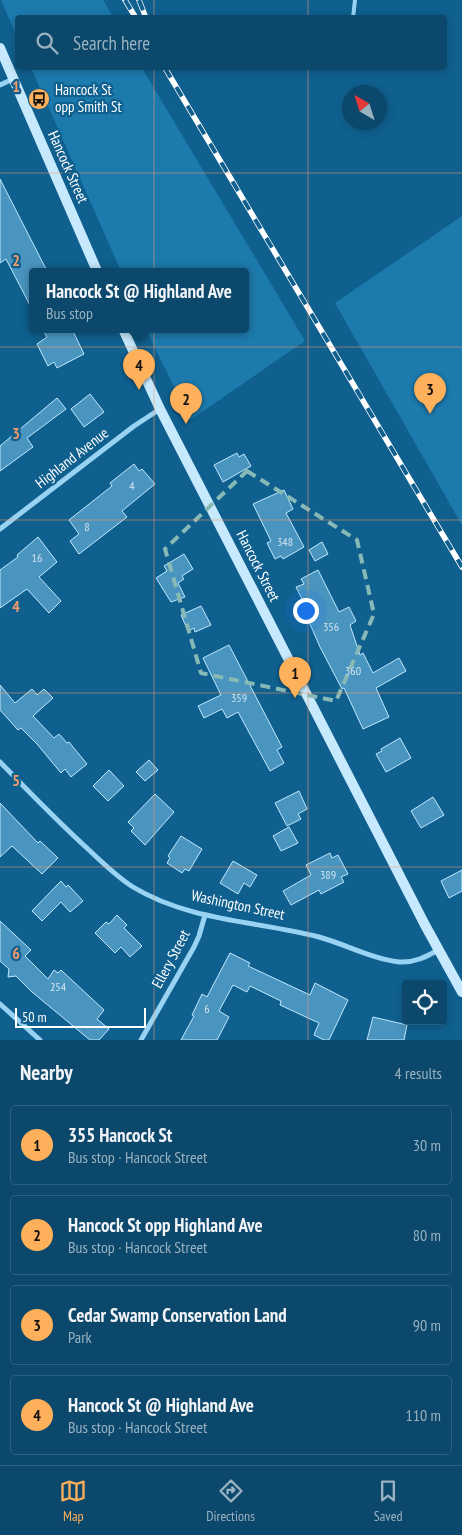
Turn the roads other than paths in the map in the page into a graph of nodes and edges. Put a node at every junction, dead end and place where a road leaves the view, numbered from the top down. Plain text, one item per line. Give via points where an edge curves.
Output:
1 (355, 0) edge
2 (353, 15) edge
3 (0, 48) edge
4 (13, 79) junction
5 (0, 85) edge
6 (96, 268) edge
7 (125, 333) edge
8 (160, 409) junction
9 (0, 529) edge
10 (0, 762) edge
11 (205, 915) junction
12 (438, 950) junction
13 (462, 992) edge
14 (0, 1004) edge
15 (40, 1040) edge
16 (141, 1040) edge

1 - 2 lane
3 - 4 main road, Hancock Street
4 - 5 street
4 - 6 main road, Hancock Street
7 - 8 main road, Hancock Street
8 - 9 street, Highland Avenue
8 - 12 main road, Hancock Street
10 - 11 street, Washington Street via 122,879 143,893
11 - 12 street, Washington Street via 305,934 400,962 419,959
11 - 16 street, Ellery Street via 194,947
12 - 13 main road
14 - 15 street

